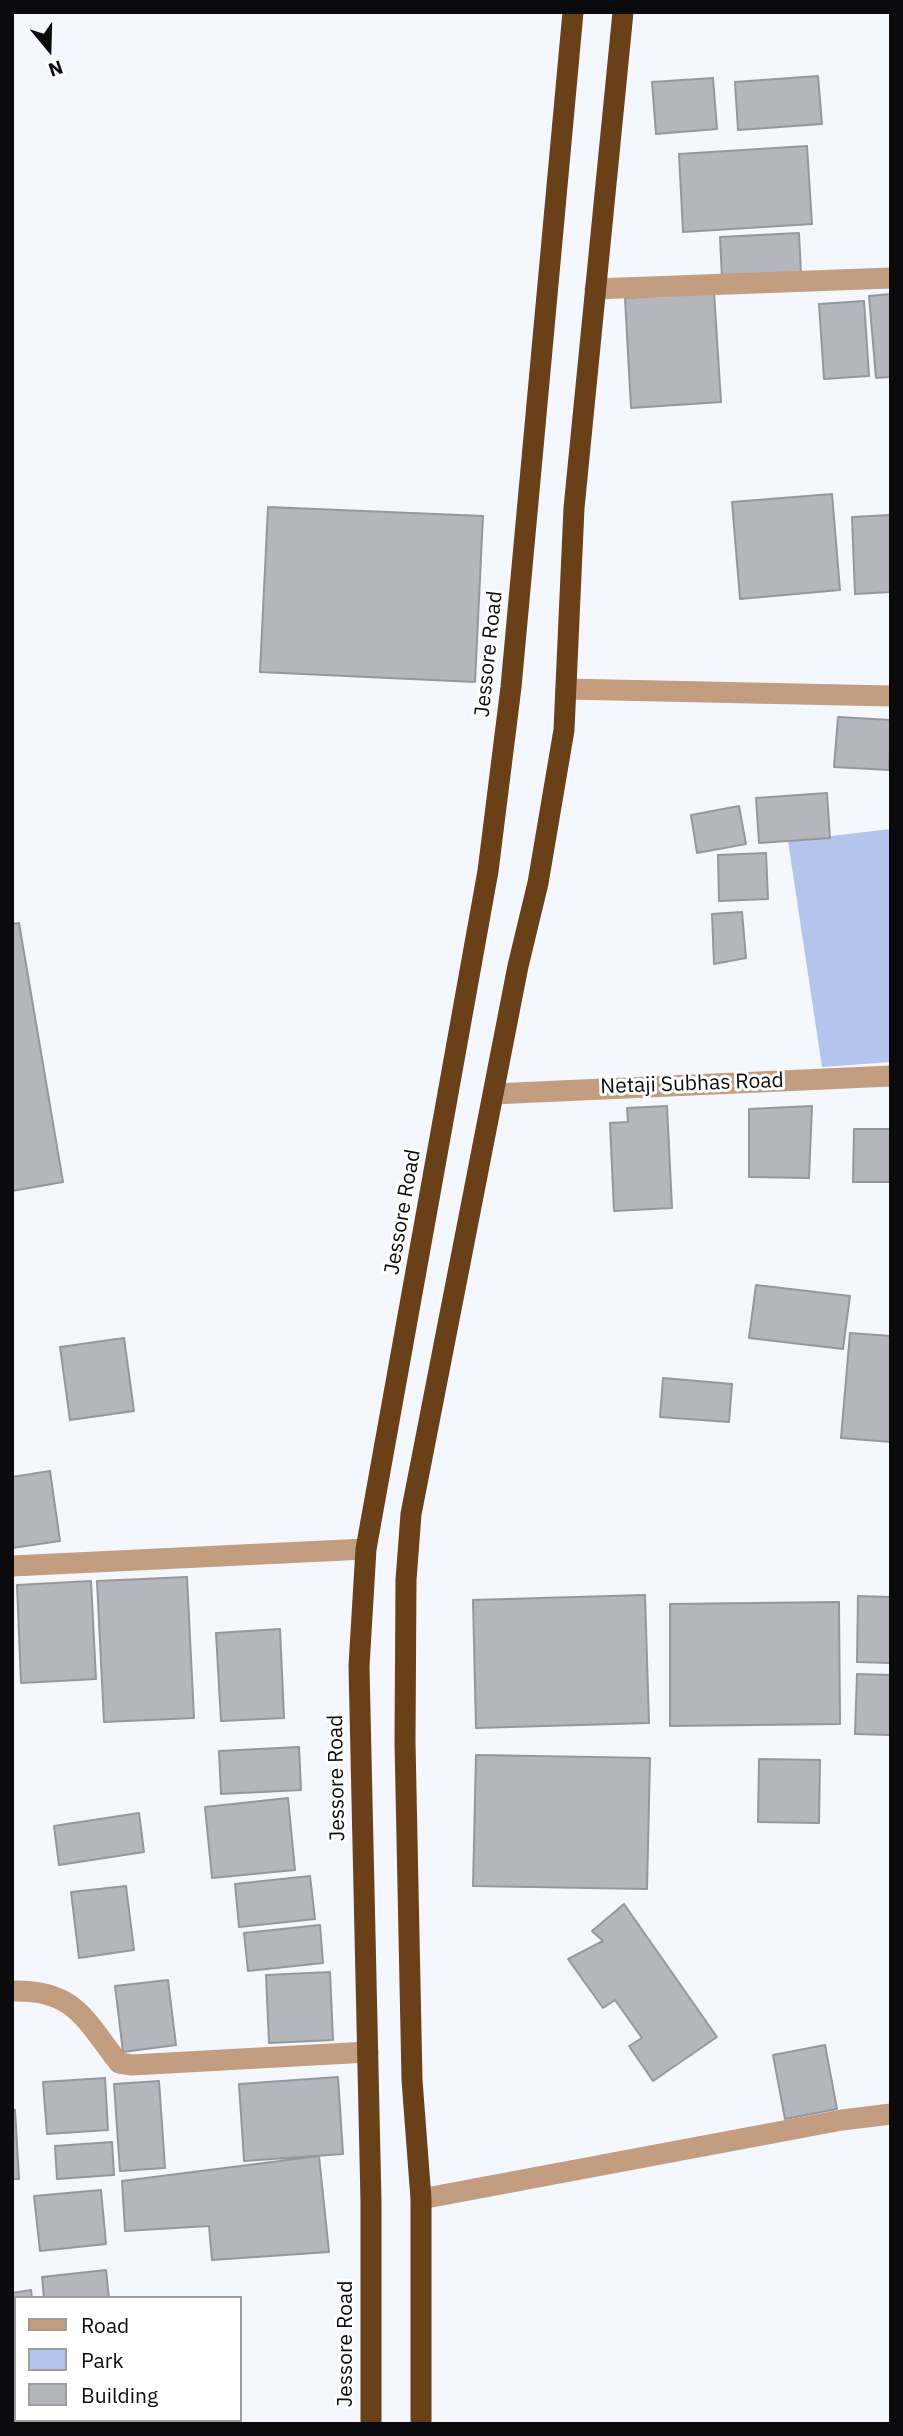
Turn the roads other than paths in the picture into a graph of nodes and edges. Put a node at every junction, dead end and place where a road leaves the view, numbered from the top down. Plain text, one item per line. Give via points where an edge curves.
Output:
1 (573, 12) edge
2 (623, 12) edge
3 (891, 278) edge
4 (595, 289) junction
5 (566, 690) junction
6 (891, 696) edge
7 (891, 1076) edge
8 (493, 1094) junction
9 (366, 1549) junction
10 (12, 1566) edge
11 (12, 1991) edge
12 (368, 2052) junction
13 (891, 2115) edge
14 (421, 2199) junction
15 (371, 2424) edge
16 (421, 2424) edge

1 - 9 highway, Jessore Road via 511,687 488,871
2 - 4 highway
3 - 4 street
4 - 5 highway via 574,508
5 - 6 street
5 - 8 highway via 564,730 538,883
7 - 8 street, Netaji Subhas Road
8 - 14 highway via 411,1514 406,1580 412,2080
9 - 10 street
9 - 12 highway, Jessore Road via 359,1666
11 - 12 street via 35,1990 67,2002 87,2017 119,2063
12 - 15 highway, Jessore Road
13 - 14 street via 842,2120
14 - 16 highway

